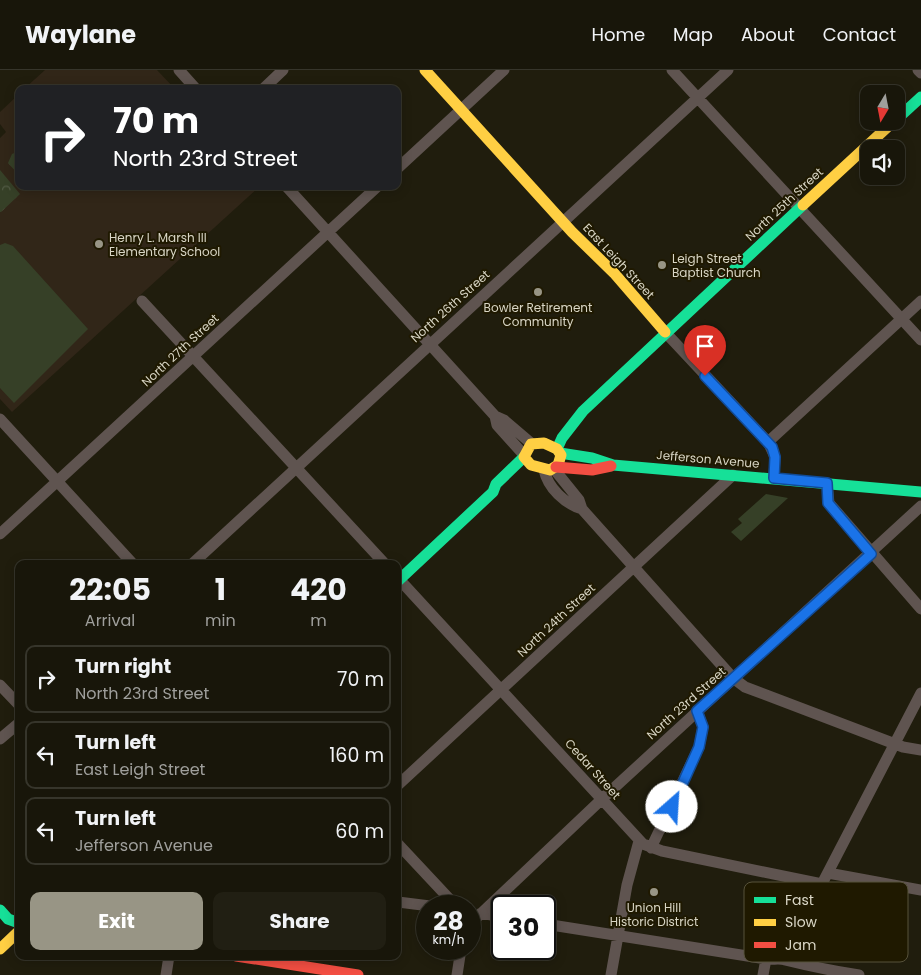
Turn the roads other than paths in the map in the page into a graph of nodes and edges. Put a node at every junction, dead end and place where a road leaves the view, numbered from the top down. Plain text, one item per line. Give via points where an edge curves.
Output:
1 (179, 70) edge
2 (283, 70) edge
3 (425, 70) edge
4 (504, 70) edge
5 (672, 70) edge
6 (728, 70) edge
7 (918, 70) edge
8 (921, 73) edge
9 (192, 85) edge
10 (267, 85) edge
11 (921, 97) edge
12 (697, 98) junction
13 (461, 110) junction
14 (905, 111) edge
15 (884, 130) edge
16 (401, 165) edge
17 (289, 190) edge
18 (374, 190) edge
19 (799, 210) junction
20 (563, 222) junction
21 (327, 234) junction
22 (142, 301) dead end
23 (921, 302) edge
24 (902, 320) junction
25 (665, 332) junction
26 (921, 340) edge
27 (430, 343) junction
28 (193, 357) junction
29 (583, 410) junction
30 (495, 416) junction
31 (0, 419) edge
32 (768, 442) junction
33 (536, 443) junction
34 (559, 451) junction
35 (539, 464) junction
36 (613, 465) junction
37 (296, 468) junction
38 (733, 475) junction
39 (774, 478) junction
40 (57, 481) junction
41 (827, 483) junction
42 (921, 492) edge
43 (921, 506) edge
44 (0, 534) edge
45 (871, 554) junction
46 (129, 560) edge
47 (196, 560) edge
48 (381, 560) edge
49 (633, 566) junction
50 (401, 576) edge
51 (401, 582) edge
52 (921, 609) edge
53 (733, 678) junction
54 (0, 685) edge
55 (501, 690) junction
56 (921, 693) edge
57 (15, 701) edge
58 (697, 711) junction
59 (15, 726) edge
60 (0, 739) edge
61 (893, 743) junction
62 (921, 750) edge
63 (401, 782) edge
64 (602, 798) junction
65 (639, 841) junction
66 (401, 847) edge
67 (652, 848) junction
68 (828, 873) junction
69 (813, 882) edge
70 (823, 882) edge
71 (877, 882) edge
72 (908, 888) edge
73 (921, 890) edge
74 (446, 895) edge
75 (401, 902) edge
76 (416, 904) edge
77 (0, 910) edge
78 (481, 912) edge
79 (15, 922) edge
80 (556, 926) edge
81 (15, 935) edge
82 (618, 935) junction
83 (0, 949) edge
84 (744, 955) edge
85 (168, 960) edge
86 (266, 960) edge
87 (459, 960) edge
88 (765, 962) edge
89 (791, 962) edge
90 (310, 966) edge
91 (166, 975) edge
92 (358, 975) edge
93 (457, 975) edge
94 (611, 975) edge
95 (763, 975) edge
96 (860, 975) edge

1 - 9 street
2 - 10 street
3 - 13 street, East Leigh Street
4 - 13 street
5 - 12 street
6 - 12 street, North 26th Street
7 - 8 street
11 - 14 street, North 25th Street
12 - 19 street
12 - 20 street, North 26th Street
13 - 16 street
13 - 20 street, East Leigh Street
15 - 19 street, North 25th Street
17 - 21 street
18 - 21 street, North 27th Street
19 - 24 street
19 - 25 street, North 25th Street
20 - 25 street, East Leigh Street via 614,273
20 - 27 street, North 26th Street
21 - 27 street
21 - 28 street, North 27th Street
22 - 28 street
23 - 24 street
24 - 26 street
24 - 32 street
25 - 29 street, North 25th Street
25 - 32 street, East Leigh Street
27 - 30 street
27 - 37 street, North 26th Street
28 - 37 street
28 - 40 street, North 27th Street
29 - 33 street, North 25th Street via 571,413
29 - 34 street, North 25th Street via 562,436
30 - 33 street
30 - 35 street via 498,425
31 - 40 street
32 - 39 street, East Leigh Street via 775,457
33 - 34 street, Jefferson Avenue
33 - 35 street, North 25th Street via 527,448
34 - 35 street, North 25th Street via 560,461
34 - 36 street, Jefferson Avenue
35 - 36 street, Jefferson Avenue via 592,470
35 - 49 street via 552,488 570,505 582,509
35 - 50 street via 524,470 502,491 493,492
36 - 38 street, Jefferson Avenue
37 - 47 street, North 26th Street
37 - 48 street
38 - 39 street, Jefferson Avenue
38 - 49 street, North 24th Street
39 - 41 street, Jefferson Avenue
40 - 44 street, North 27th Street
40 - 46 street
41 - 42 street, Jefferson Avenue
41 - 45 street via 828,503
43 - 45 street, North 23rd Street
45 - 52 street
45 - 53 street, North 23rd Street
49 - 53 street
49 - 55 street, North 24th Street
51 - 55 street, Cedar Street
53 - 58 street, North 23rd Street
53 - 61 street via 744,687
54 - 57 street
55 - 63 street, North 24th Street
55 - 64 street, Cedar Street
56 - 61 street
58 - 64 street, North 23rd Street
58 - 67 street via 703,727 699,747
59 - 60 street
61 - 62 street
61 - 68 street
64 - 65 street, Cedar Street
64 - 78 street, North 23rd Street
65 - 67 street, Cedar Street
65 - 82 street via 632,860
66 - 74 street
67 - 69 street, Cedar Street
68 - 70 street
68 - 71 street
72 - 73 street
75 - 76 street
77 - 79 street
80 - 82 street
81 - 83 street
82 - 84 street
82 - 94 street
85 - 91 street
86 - 90 street
87 - 93 street
88 - 95 street
89 - 96 street
90 - 92 street

